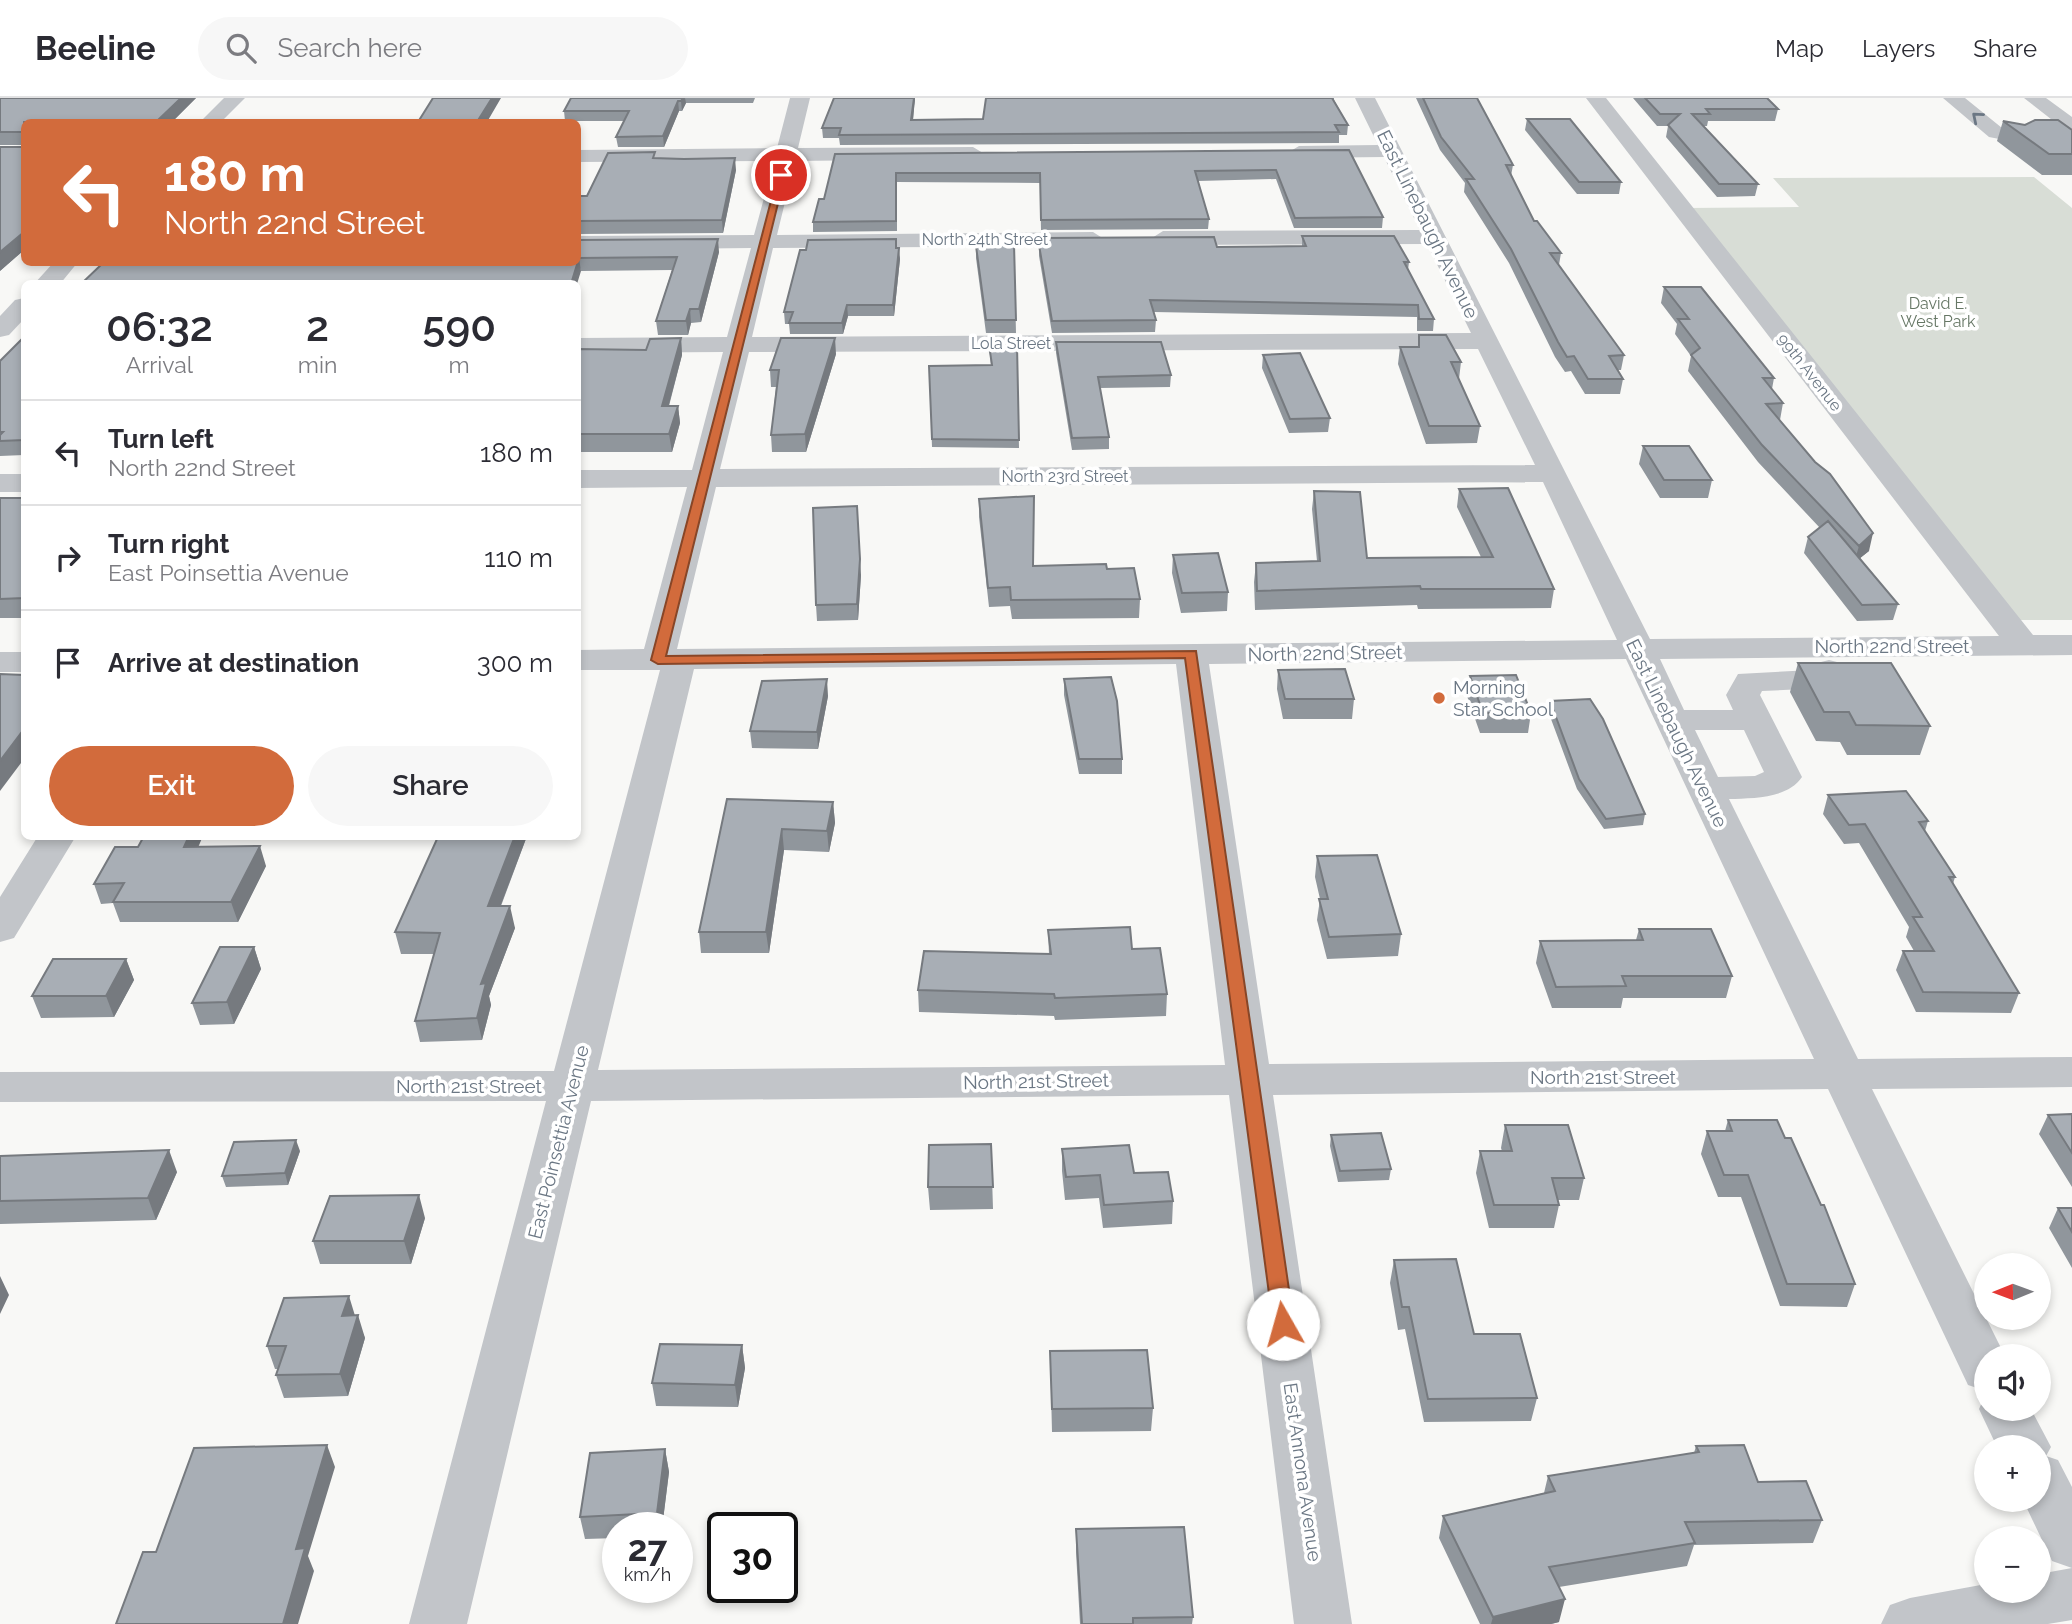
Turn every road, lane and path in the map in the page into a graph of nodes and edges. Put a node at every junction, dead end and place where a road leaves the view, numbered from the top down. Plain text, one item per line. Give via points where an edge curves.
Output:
1 (234, 98) edge
2 (800, 98) edge
3 (1365, 98) edge
4 (1597, 98) edge
5 (1953, 98) edge
6 (2034, 98) edge
7 (213, 119) edge
8 (2072, 126) edge
9 (2010, 136) edge
10 (2047, 137) edge
11 (2072, 137) edge
12 (1391, 151) junction
13 (1275, 152) edge
14 (996, 153) edge
15 (786, 154) junction
16 (581, 156) edge
17 (1434, 237) junction
18 (1111, 239) edge
19 (1138, 239) edge
20 (765, 241) junction
21 (581, 243) edge
22 (63, 266) edge
23 (50, 280) edge
24 (21, 311) edge
25 (1486, 341) junction
26 (5, 343) edge
27 (739, 344) junction
28 (581, 345) edge
29 (1553, 473) junction
30 (706, 478) junction
31 (581, 479) edge
32 (0, 483) edge
33 (21, 483) edge
34 (2022, 645) junction
35 (2072, 645) edge
36 (1730, 647) junction
37 (1817, 647) junction
38 (1636, 648) junction
39 (1191, 654) junction
40 (581, 660) edge
41 (668, 660) junction
42 (0, 662) edge
43 (21, 662) edge
44 (1750, 681) junction
45 (1670, 720) junction
46 (1755, 720) junction
47 (1703, 788) junction
48 (55, 840) edge
49 (0, 929) edge
50 (2072, 1072) edge
51 (1842, 1075) junction
52 (1251, 1079) junction
53 (572, 1086) junction
54 (0, 1087) edge
55 (1974, 1345) edge
56 (2051, 1501) edge
57 (2072, 1544) edge
58 (2072, 1594) edge
59 (438, 1624) edge
60 (1323, 1624) edge
61 (1910, 1624) edge

1 - 7 street
2 - 15 street, East Poinsettia Avenue
3 - 12 street, East Linebaugh Avenue
4 - 34 street, 99th Avenue
9 -> 5 street
6 - 8 street
10 - 11 street
12 - 13 street
12 - 17 street, East Linebaugh Avenue
14 - 15 street
15 - 16 street
15 - 20 street, East Poinsettia Avenue
17 - 19 street
17 - 25 street, East Linebaugh Avenue
18 - 20 street, North 24th Street
20 - 21 street, North 24th Street
20 - 27 street, East Poinsettia Avenue
22 - 23 street
24 - 26 street
25 - 27 street, Lola Street
25 - 29 street, East Linebaugh Avenue
27 - 28 street, Lola Street
27 - 30 street, East Poinsettia Avenue
29 - 30 street, North 23rd Street
29 - 38 street, East Linebaugh Avenue
30 - 31 street, North 23rd Street
30 - 41 street, East Poinsettia Avenue
32 - 33 street
34 - 35 street, North 22nd Street
34 - 37 street, North 22nd Street
36 - 37 street, North 22nd Street
36 - 38 street, North 22nd Street
36 - 44 street
37 - 44 street via 1834,680
38 - 39 street, North 22nd Street
38 - 45 street, East Linebaugh Avenue
39 - 41 street, North 22nd Street
39 - 52 street, East Annona Avenue
40 - 41 street, North 22nd Street
41 - 53 street, East Poinsettia Avenue
42 - 43 street
44 - 46 street via 1743,695
45 - 46 street
45 - 47 street, East Linebaugh Avenue
46 - 47 street via 1784,778 1761,787
47 - 51 street, East Linebaugh Avenue
48 - 49 street
50 - 51 street, North 21st Street
51 - 52 street, North 21st Street
51 - 55 street, East Linebaugh Avenue
52 - 53 street, North 21st Street
52 - 60 street, East Annona Avenue
53 - 54 street, North 21st Street
53 - 59 street, East Poinsettia Avenue
56 - 57 street
58 - 61 street

